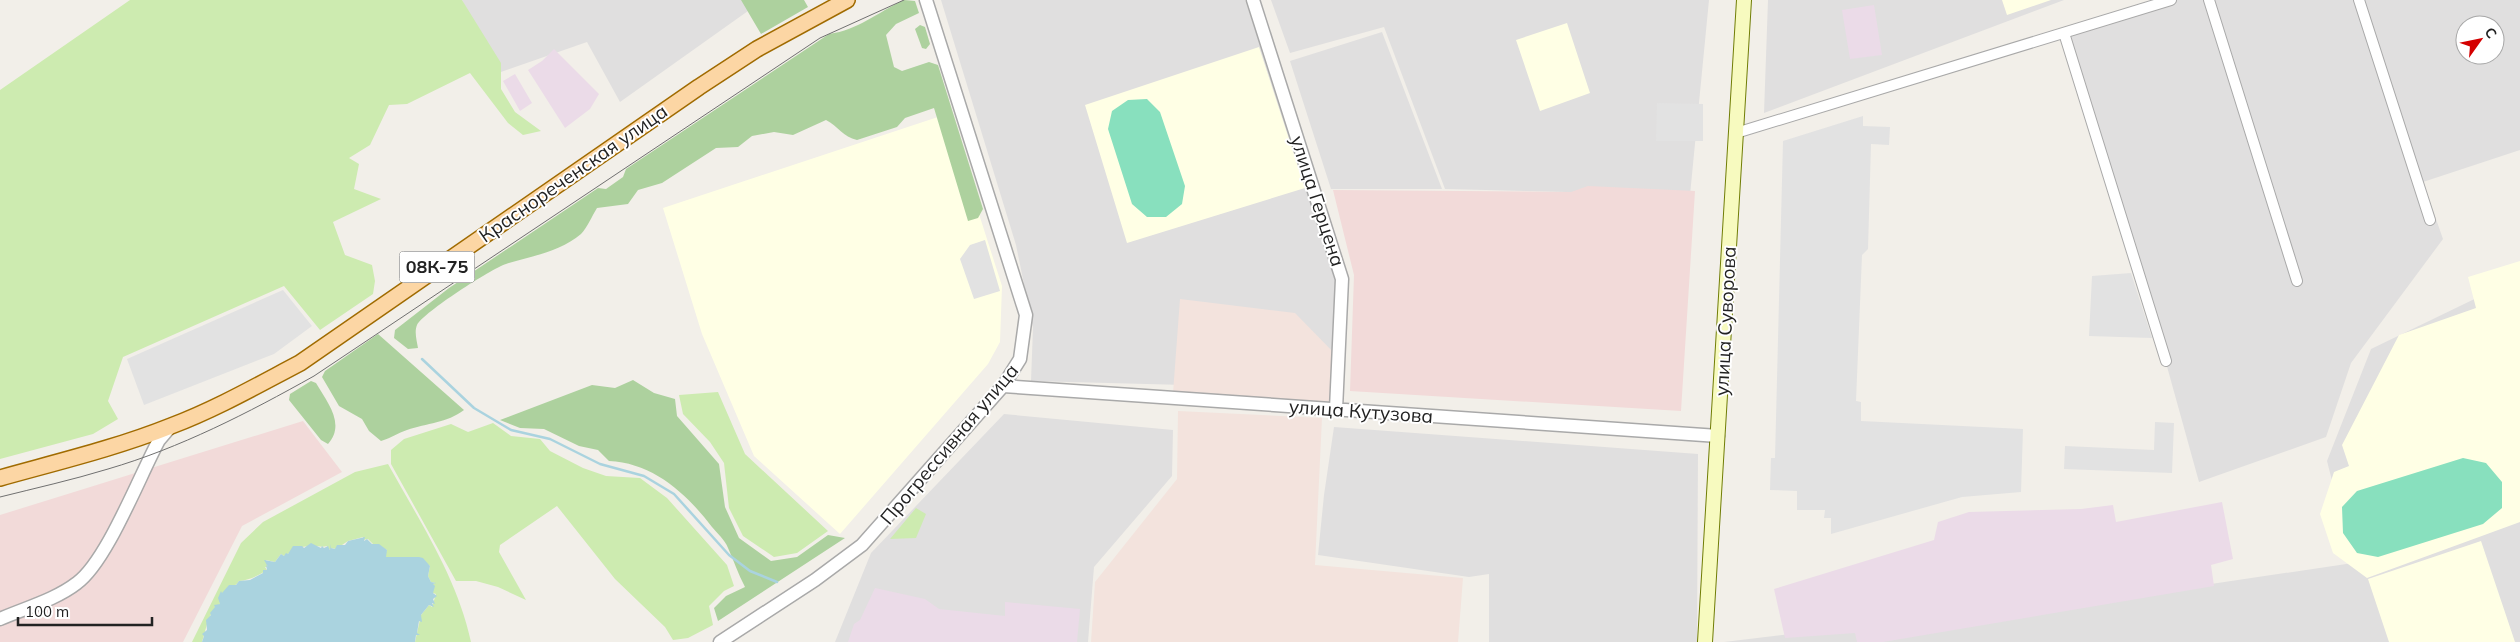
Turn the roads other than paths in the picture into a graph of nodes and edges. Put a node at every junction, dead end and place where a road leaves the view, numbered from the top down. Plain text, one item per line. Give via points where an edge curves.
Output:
1 (847, 0) edge
2 (926, 0) edge
3 (1253, 0) edge
4 (1744, 0) edge
5 (2171, 0) edge
6 (2209, 0) edge
7 (2359, 0) edge
8 (2064, 33) junction
9 (1736, 133) junction
10 (2430, 220) dead end
11 (2298, 282) dead end
12 (2166, 361) dead end
13 (1003, 386) junction
14 (1336, 409) junction
15 (171, 426) junction
16 (1718, 436) junction
17 (135, 438) junction
18 (150, 456) junction
19 (0, 478) edge
20 (0, 619) edge
21 (735, 638) edge
22 (720, 642) edge
23 (1705, 642) edge

1 - 15 main road, Краснореченская улица / 08К-75 via 757,49 684,96 300,362 240,395
2 - 13 street, Прогрессивная улица via 1026,315 1020,359
3 - 14 street, улица Герцена via 1342,278
4 - 9 main road, улица Суворова
5 - 8 street
6 - 11 street
7 - 10 street
8 - 9 street
8 - 12 street
9 - 16 main road, улица Суворова
13 - 14 street, улица Кутузова
13 - 21 street, Прогрессивная улица via 862,545
14 - 16 street, улица Кутузова
15 - 17 main road, Краснореченская улица / 08К-75
15 - 18 street
16 - 23 main road, улица Суворова
17 - 18 street via 148,444
17 - 19 main road, Краснореченская улица / 08К-75
18 - 20 street via 101,556 85,576 63,591
21 - 22 street, Прогрессивная улица

